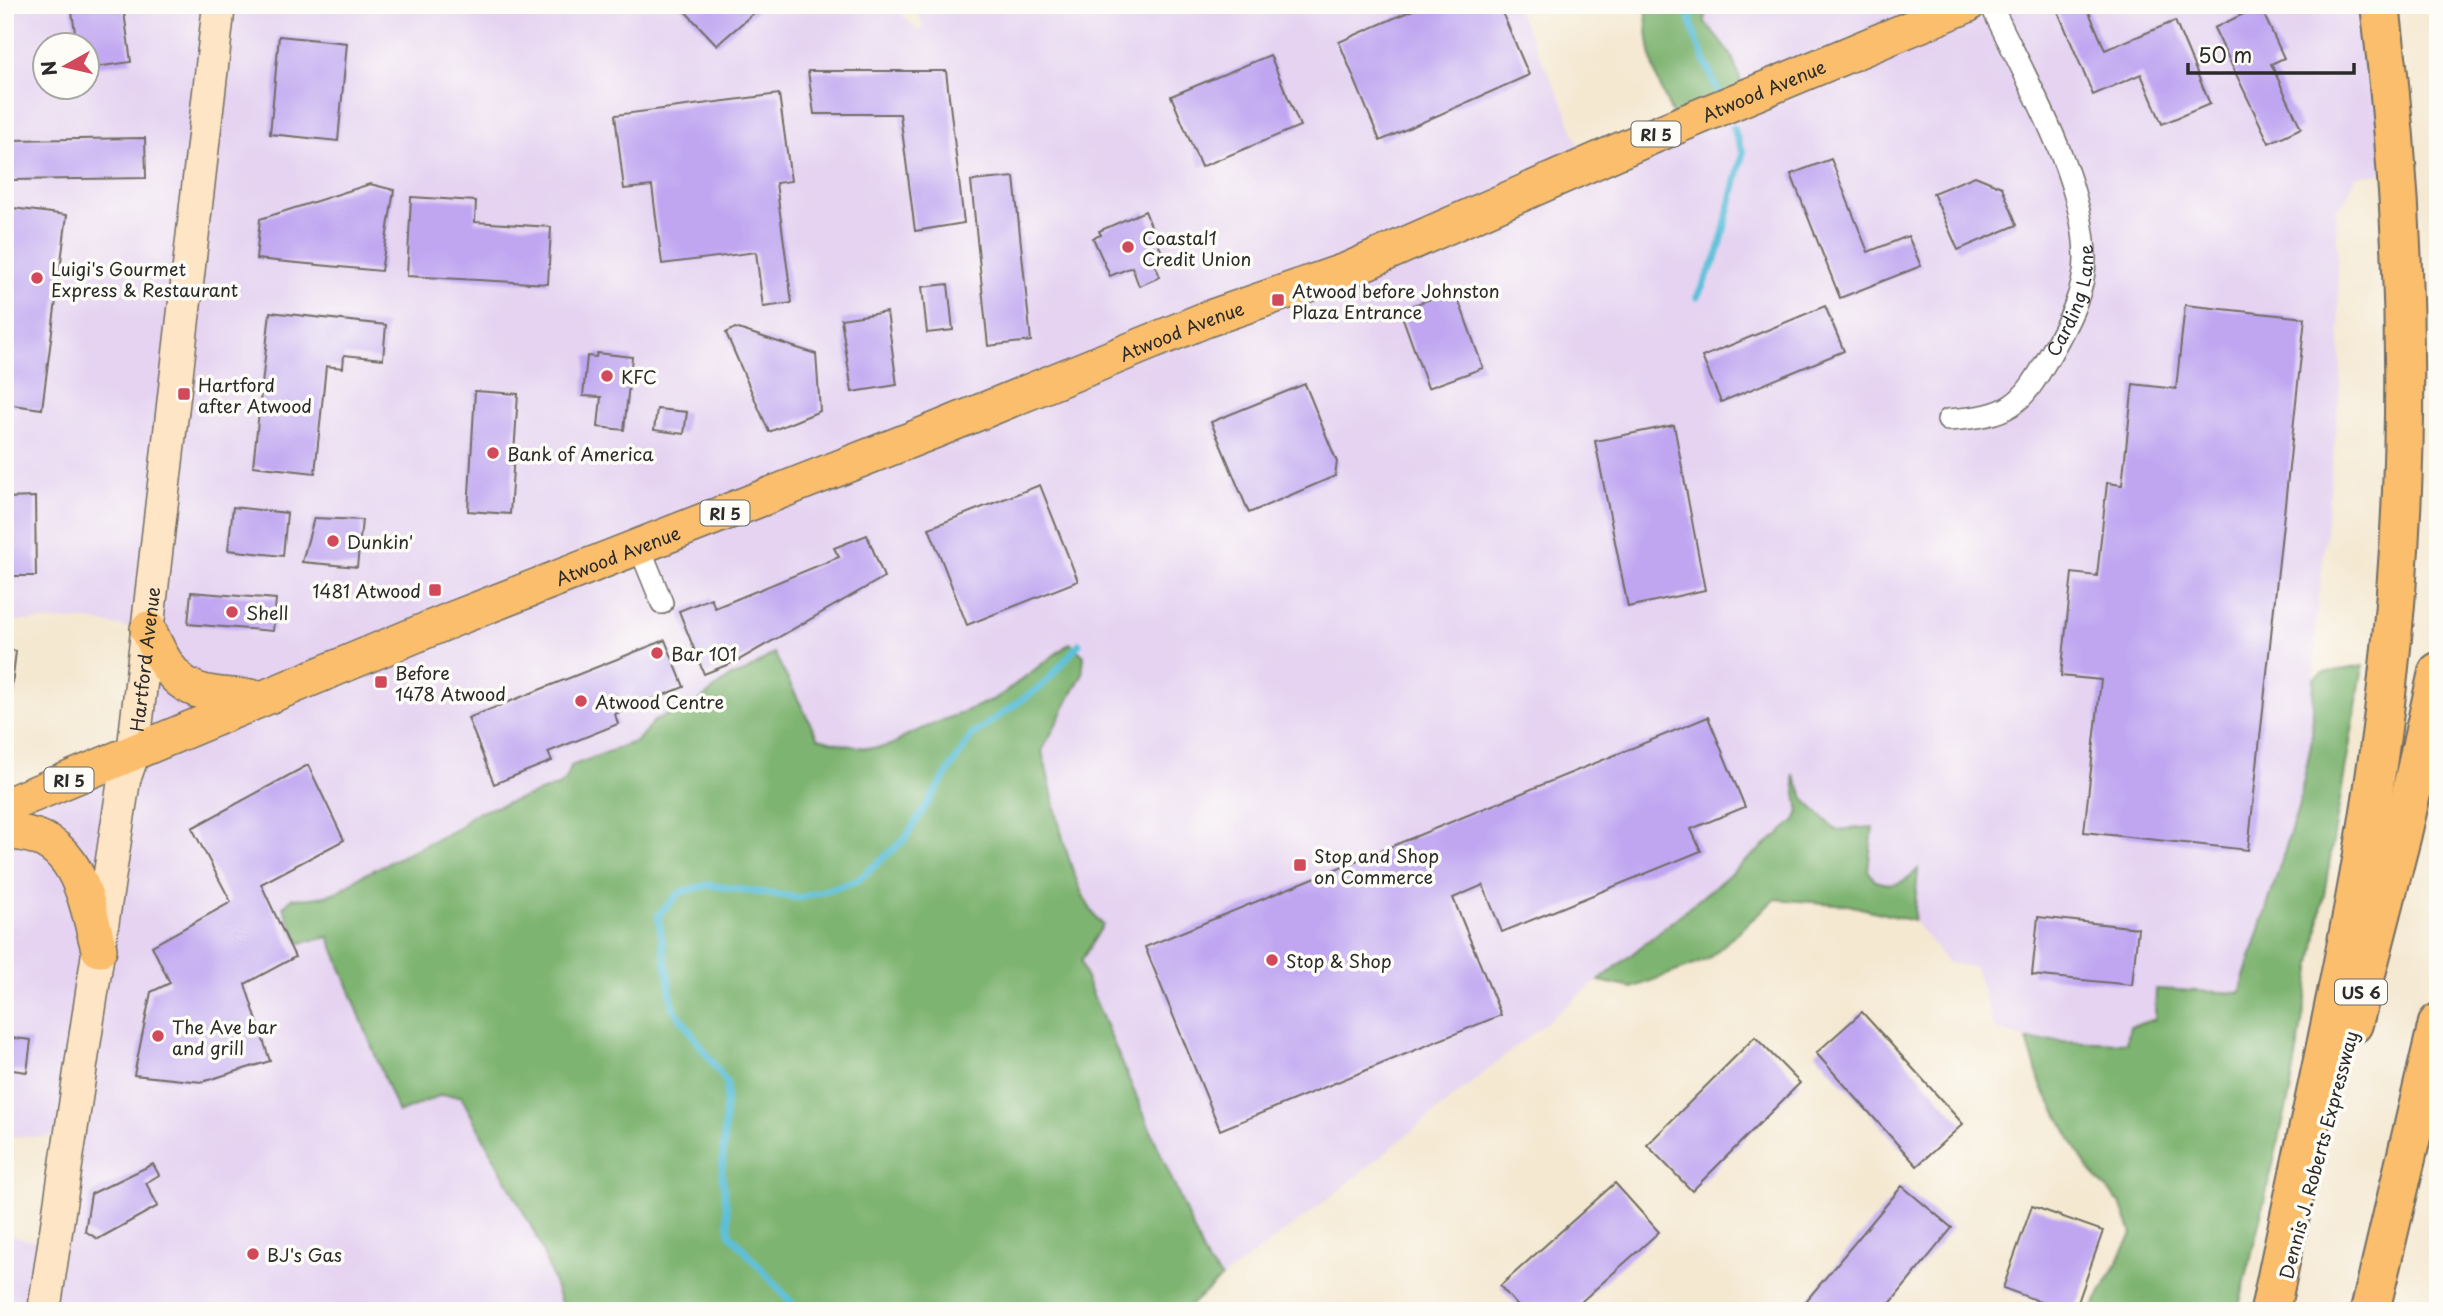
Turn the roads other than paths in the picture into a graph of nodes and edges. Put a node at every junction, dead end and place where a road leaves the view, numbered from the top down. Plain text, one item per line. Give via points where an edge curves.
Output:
1 (219, 5) edge
2 (1967, 5) edge
3 (1991, 5) edge
4 (2380, 5) edge
5 (1948, 420) dead end
6 (639, 546) junction
7 (662, 603) dead end
8 (148, 629) junction
9 (392, 645) junction
10 (2438, 672) edge
11 (262, 698) junction
12 (129, 767) junction
13 (5, 806) edge
14 (5, 825) edge
15 (5, 832) edge
16 (99, 949) junction
17 (2438, 1023) edge
18 (2438, 1120) edge
19 (44, 1311) edge
20 (2270, 1311) edge
21 (2277, 1311) edge
22 (2370, 1311) edge

1 - 8 main road, Hartford Avenue
2 - 6 main road, Atwood Avenue / RI 5 via 1348,270 1207,319
3 - 5 street, Carding Lane via 2076,194 2085,261 2075,307 2031,387 2014,407 1987,417
4 - 20 highway via 2404,272 2405,454 2395,614 2363,845
6 - 7 street
6 - 9 main road, Atwood Avenue / RI 5
8 - 11 main road via 161,659 185,687 214,696
8 - 12 main road, Hartford Avenue
9 - 11 main road, Atwood Avenue / RI 5
9 - 12 main road, Atwood Avenue / RI 5 via 251,727
10 - 21 highway, Dennis J. Roberts Expressway / US 6 via 2386,899
11 - 12 main road, Atwood Avenue / RI 5 via 157,740
12 - 13 main road, Atwood Avenue / RI 5
12 - 14 main road, Atwood Avenue / RI 5
12 - 16 main road, Hartford Avenue
15 - 16 main road via 26,832 65,853 81,880
16 - 19 main road, Hartford Avenue
17 - 22 highway
18 - 22 highway

